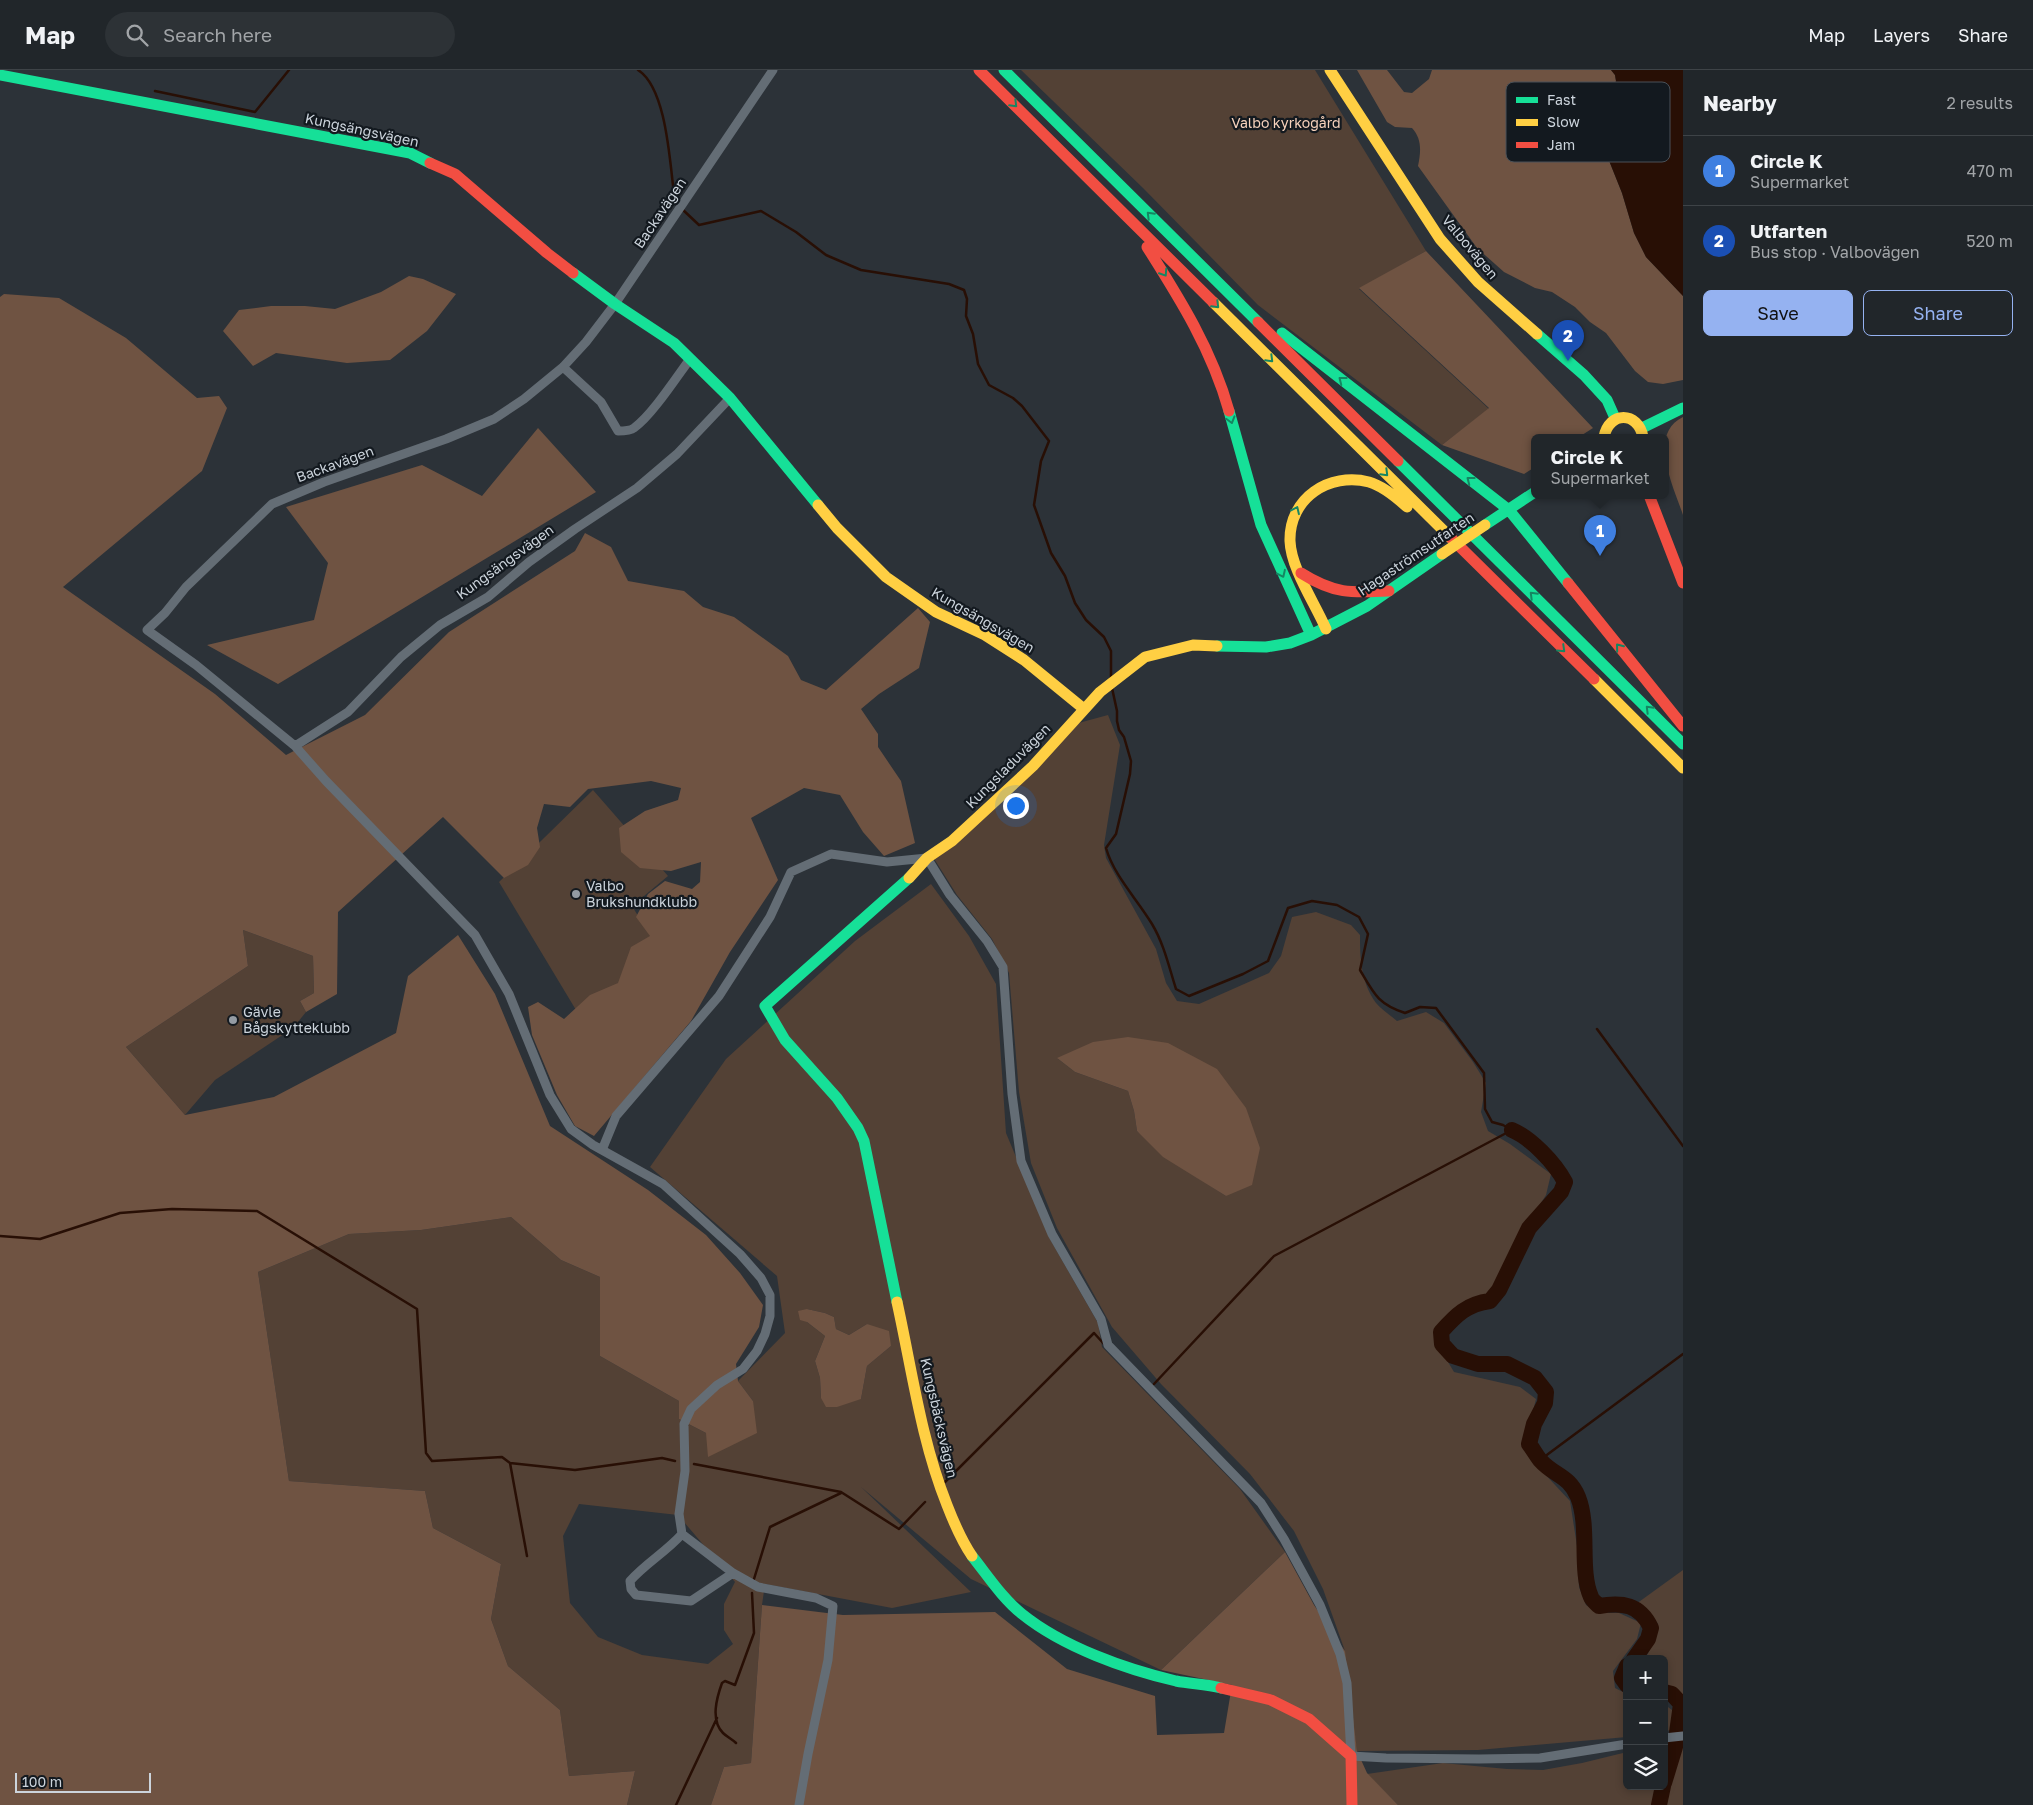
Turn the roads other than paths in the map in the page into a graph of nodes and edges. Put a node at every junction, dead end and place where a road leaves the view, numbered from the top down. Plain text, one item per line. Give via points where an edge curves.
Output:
1 (773, 70) edge
2 (979, 70) edge
3 (1004, 70) edge
4 (1330, 70) edge
5 (0, 75) edge
6 (1127, 218) junction
7 (1222, 286) junction
8 (615, 304) junction
9 (690, 359) junction
10 (563, 367) junction
11 (730, 398) junction
12 (1683, 408) edge
13 (1615, 418) junction
14 (1642, 433) edge
15 (1604, 434) edge
16 (1531, 495) edge
17 (1650, 499) edge
18 (1509, 510) junction
19 (1478, 566) junction
20 (1301, 573) junction
21 (1683, 583) edge
22 (1389, 590) junction
23 (1326, 629) junction
24 (1311, 636) junction
25 (1084, 709) junction
26 (1683, 726) edge
27 (1683, 744) edge
28 (295, 746) junction
29 (1683, 768) edge
30 (927, 858) junction
31 (765, 1006) joint
32 (602, 1150) junction
33 (682, 1534) junction
34 (733, 1573) junction
35 (1683, 1736) edge
36 (1668, 1738) edge
37 (1623, 1745) edge
38 (1352, 1756) junction
39 (799, 1805) edge
40 (1352, 1805) edge

1 - 8 street, Backavägen
2 -> 6 main road
7 -> 3 main road
4 - 13 main road, Valbovägen via 1440,239 1478,282 1584,375 1607,400
5 - 8 main road, Kungsängsvägen via 410,153 455,174 547,253
6 -> 19 main road
6 -> 24 main road via 1184,305 1208,351 1226,401 1261,525
18 -> 7 main road
27 -> 7 main road
8 - 9 main road, Kungsängsvägen via 674,343
8 - 10 street, Backavägen
9 - 10 street via 652,408 634,427 622,431 618,431 601,402
9 - 11 main road, Kungsängsvägen
10 - 28 street, Backavägen via 494,419 272,504 146,630 196,664
11 - 25 main road, Kungsängsvägen via 837,528 886,577 936,612 985,635 1024,660
11 - 28 street, Kungsängsvägen via 677,454 638,488 529,562 488,597 440,625 401,657 348,712
12 - 14 main road
13 - 14 main road via 1633,419
13 - 15 main road via 1606,427
16 - 18 main road, Hagaströmsutfarten
17 - 21 main road
18 - 22 main road, Hagaströmsutfarten, bridge
26 -> 18 main road
20 -> 19 main road via 1290,542 1293,515 1300,502 1314,490 1344,480 1363,481 1382,488
19 -> 29 main road
20 - 22 main road via 1339,593
20 - 23 main road
22 - 23 main road, Hagaströmsutfarten
23 - 24 main road, Hagaströmsutfarten
24 - 25 main road, Kungsladuvägen via 1266,647 1193,645 1144,657
25 - 30 main road, Kungsladuvägen via 985,813
28 - 32 street via 475,935 509,994 550,1095 571,1129
30 - 31 main road, Kungsladuvägen via 907,880
30 - 32 street via 887,862 831,854 790,872 770,917 719,996 616,1116
30 - 38 street via 950,896 987,941 1003,967 1012,1094 1021,1161 1052,1234 1101,1320 1108,1344 1261,1503 1284,1539 1320,1605 1340,1654 1346,1683
31 - 38 main road, Kungsbäcksvägen via 785,1040 837,1098 864,1141 926,1439 939,1485 957,1531 998,1590 1046,1632 1118,1665 1177,1681 1272,1700 1309,1719
32 - 33 street via 663,1184 686,1203 740,1254 761,1278 770,1295 770,1316 757,1351 743,1369 717,1385 691,1409 684,1424
33 - 34 street
33 - 34 street via 630,1580 636,1595 691,1601
34 - 39 street via 758,1587 816,1598 833,1606 828,1660
35 - 36 street
37 - 38 street via 1540,1758
38 - 40 main road

